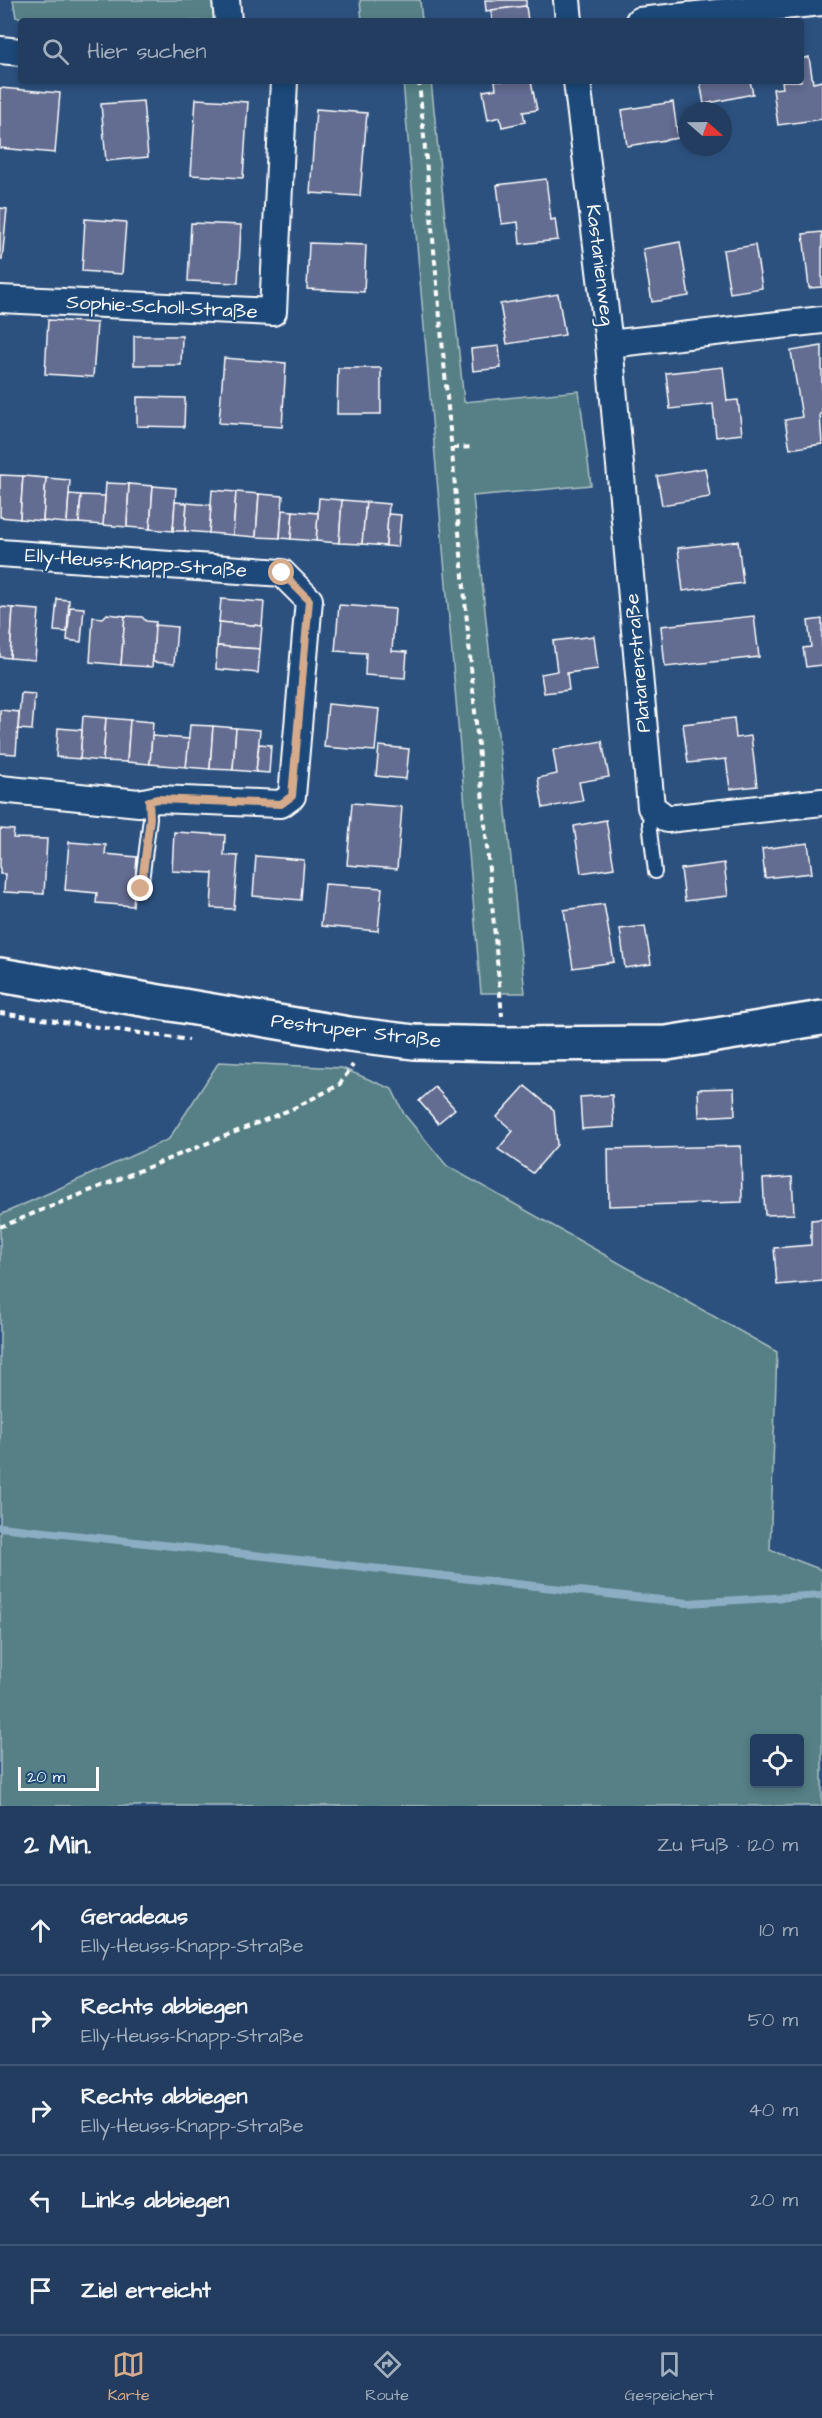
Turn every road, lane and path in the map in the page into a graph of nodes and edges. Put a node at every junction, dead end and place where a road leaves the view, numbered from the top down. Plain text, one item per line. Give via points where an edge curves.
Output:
1 (226, 0) edge
2 (567, 0) edge
3 (822, 2) edge
4 (228, 18) edge
5 (569, 18) edge
6 (668, 18) edge
7 (0, 50) edge
8 (18, 52) edge
9 (284, 84) edge
10 (419, 84) edge
11 (577, 84) edge
12 (0, 299) edge
13 (822, 320) edge
14 (609, 344) junction
15 (473, 447) dead end
16 (453, 448) junction
17 (0, 553) edge
18 (0, 789) edge
19 (149, 801) junction
20 (822, 802) edge
21 (651, 807) junction
22 (655, 872) dead end
23 (141, 889) dead end
24 (0, 975) edge
25 (822, 1018) edge
26 (505, 1044) junction
27 (358, 1059) dead end
28 (0, 1227) edge

1 - 4 street
2 - 5 street
3 - 6 street
7 - 8 street
9 - 12 street, Sophie-Scholl-Straße via 273,312
10 - 16 path
11 - 14 street, Kastanienweg
13 - 14 street, Kastanienweg
14 - 21 street, Platanenstraße
15 - 16 path
16 - 26 path
17 - 19 street, Elly-Heuss-Knapp-Straße via 282,573 309,600 292,796 281,804
18 - 19 street, Elly-Heuss-Knapp-Straße
19 - 23 lane
20 - 21 street via 667,819
21 - 22 lane
24 - 26 street, Pestruper Straße via 349,1034 414,1042
25 - 26 street, Pestruper Straße via 667,1043
27 - 28 path via 339,1085 292,1109

